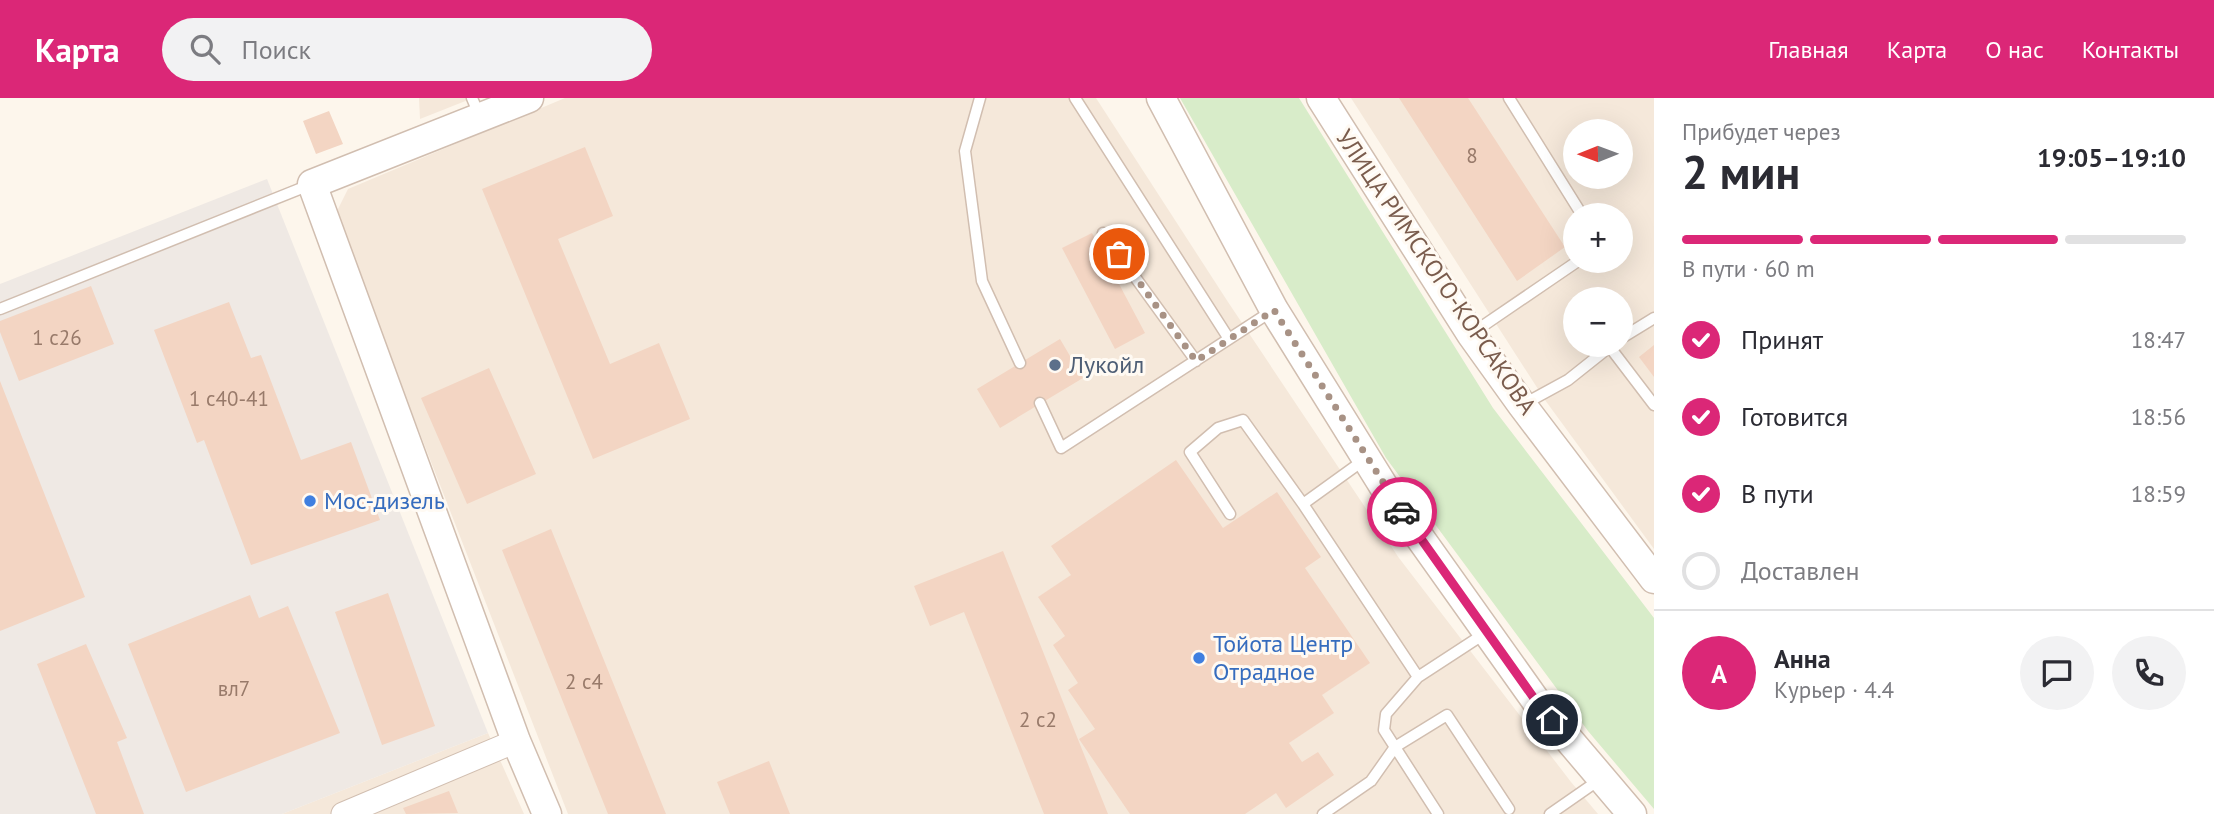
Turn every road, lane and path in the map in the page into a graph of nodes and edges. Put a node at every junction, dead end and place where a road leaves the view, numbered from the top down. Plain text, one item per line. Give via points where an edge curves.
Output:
1 (529, 98) edge
2 (980, 98) edge
3 (1075, 98) edge
4 (1161, 98) edge
5 (1321, 98) edge
6 (1509, 98) edge
7 (476, 108) edge
8 (312, 184) junction
9 (1575, 203) edge
10 (1103, 233) dead end
11 (1563, 271) edge
12 (0, 309) edge
13 (1274, 310) junction
14 (1654, 317) edge
15 (1633, 331) edge
16 (1471, 334) junction
17 (1229, 340) junction
18 (1597, 357) edge
19 (1619, 357) edge
20 (1196, 361) junction
21 (1020, 363) dead end
22 (1040, 403) dead end
23 (1522, 405) junction
24 (1654, 405) edge
25 (1367, 459) junction
26 (1303, 504) junction
27 (1230, 514) dead end
28 (1654, 579) edge
29 (1487, 632) junction
30 (1418, 677) junction
31 (516, 741) junction
32 (1395, 747) junction
33 (1602, 778) junction
34 (1509, 809) dead end
35 (343, 814) edge
36 (547, 814) edge
37 (1323, 814) edge
38 (1438, 814) edge
39 (1550, 814) edge
40 (1632, 814) edge

1 - 7 street
2 - 21 lane via 965,151 982,281
3 - 17 lane
4 - 13 street
5 - 16 street, УЛИЦА РИМСКОГО-КОРСАКОВА
6 - 9 lane
7 - 8 street
8 - 12 lane
8 - 31 street
10 - 20 lane
11 - 16 lane
13 - 17 lane
13 - 25 street
14 - 15 lane
16 - 23 street, УЛИЦА РИМСКОГО-КОРСАКОВА
17 - 20 lane
18 - 23 lane
19 - 24 lane
20 - 22 lane via 1061,448
23 - 28 street, УЛИЦА РИМСКОГО-КОРСАКОВА
25 - 26 lane
25 - 29 street
26 - 27 lane via 1243,420 1218,428 1191,452
26 - 30 lane
29 - 30 lane
29 - 33 street via 1536,701
30 - 32 lane via 1386,714 1384,730
31 - 35 street
31 - 36 street
32 - 34 lane via 1447,715
32 - 37 lane via 1371,781
32 - 38 lane
33 - 39 lane
33 - 40 street

